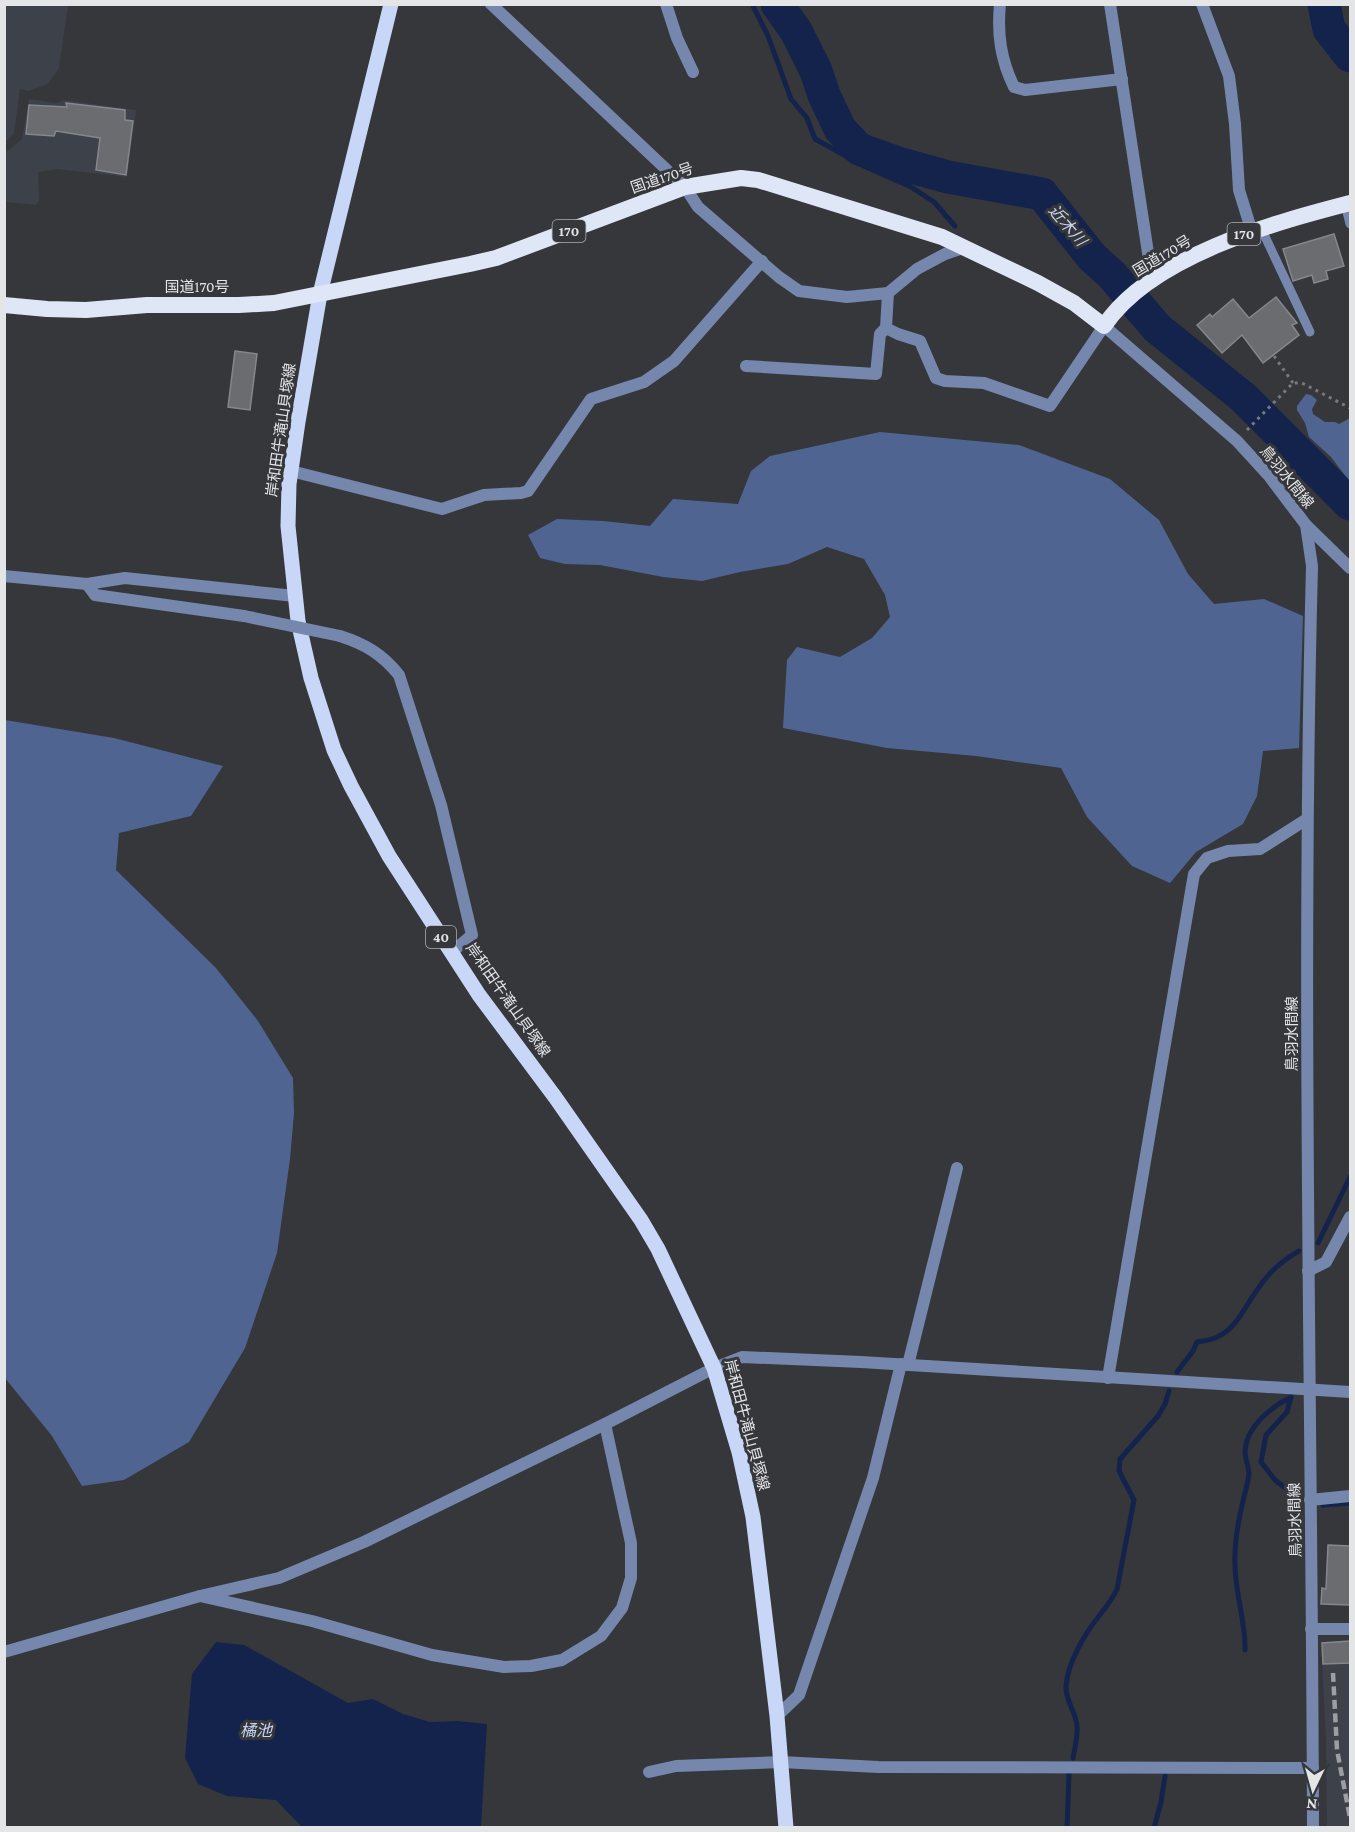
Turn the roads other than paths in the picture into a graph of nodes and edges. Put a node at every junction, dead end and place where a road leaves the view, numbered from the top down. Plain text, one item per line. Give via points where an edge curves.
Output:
1 (391, 4) edge
2 (491, 4) edge
3 (666, 4) edge
4 (1000, 4) edge
5 (1110, 4) edge
6 (1202, 4) edge
7 (693, 72) dead end
8 (1122, 79) junction
9 (685, 187) junction
10 (1348, 203) edge
11 (1350, 224) edge
12 (1256, 230) junction
13 (966, 247) junction
14 (762, 261) junction
15 (1149, 282) junction
16 (888, 293) junction
17 (320, 294) junction
18 (4, 305) edge
19 (1108, 320) junction
20 (886, 328) junction
21 (1310, 332) dead end
22 (746, 366) dead end
23 (291, 471) junction
24 (1306, 525) junction
25 (1350, 568) edge
26 (4, 576) edge
27 (87, 584) junction
28 (295, 596) junction
29 (1307, 819) junction
30 (452, 952) junction
31 (957, 1168) dead end
32 (1350, 1217) edge
33 (1308, 1271) junction
34 (905, 1365) junction
35 (714, 1368) junction
36 (1108, 1378) junction
37 (1309, 1390) junction
38 (1350, 1392) edge
39 (605, 1424) junction
40 (1350, 1496) edge
41 (1310, 1500) junction
42 (200, 1596) junction
43 (1311, 1629) junction
44 (1350, 1629) edge
45 (4, 1652) edge
46 (777, 1716) junction
47 (781, 1762) junction
48 (1312, 1768) junction
49 (649, 1772) dead end
50 (786, 1827) edge
51 (1313, 1827) edge

1 - 17 main road, 岸和田牛滝山貝塚線 / 40
2 - 9 street
3 - 7 street
4 - 8 street via 997,27 1003,64 1014,87 1025,90
5 - 8 street
6 - 12 street via 1229,76 1239,190
8 - 15 street
9 - 13 highway, 国道170号 / 170 via 741,178 758,180
9 - 14 street via 698,207
9 - 17 highway, 国道170号 / 170 via 496,258
10 - 11 lane
10 - 12 highway, 国道170号 / 170
12 - 15 highway, 国道170号 / 170 via 1214,246
12 - 21 lane
13 - 16 street via 916,269
13 - 19 highway, 国道170号 / 170
14 - 16 street via 800,291 847,297
14 - 23 street via 674,361 644,382 591,399 528,491 484,495 442,509
15 - 19 highway, 国道170号 / 170
16 - 20 street
17 - 18 highway, 国道170号 / 170 via 239,305 147,305 86,310
17 - 23 main road, 岸和田牛滝山貝塚線 / 40
19 - 20 street via 1050,406 984,383 936,378 921,341
19 - 24 street, 鳥羽水間線 via 1237,441
20 - 22 street via 880,334 876,374
23 - 28 main road, 岸和田牛滝山貝塚線 / 40 via 289,537
24 - 25 street
24 - 29 street, 鳥羽水間線 via 1312,566
26 - 27 street
27 - 28 street via 125,578
27 - 30 street, bridge via 95,595 244,616 340,636 359,642 387,660 399,675 441,805 472,935
28 - 30 main road, 岸和田牛滝山貝塚線 / 40 via 311,678 334,750 389,856
29 - 33 street, 鳥羽水間線
29 - 36 street via 1260,849 1228,851 1207,858 1194,874
30 - 35 main road, 岸和田牛滝山貝塚線 / 40 via 641,1220
31 - 34 street
32 - 33 street via 1326,1262
33 - 37 street, 鳥羽水間線
34 - 35 street via 742,1357
34 - 36 street
34 - 46 street via 873,1478 799,1695
35 - 39 street
35 - 46 main road, 岸和田牛滝山貝塚線 / 40 via 753,1517
36 - 37 street
37 - 38 street
37 - 41 street, 鳥羽水間線
39 - 42 street via 290,1574
39 - 42 street via 631,1543 631,1578 622,1608 601,1636 562,1660 504,1667 432,1655 312,1621
40 - 41 street
41 - 43 street, 鳥羽水間線
42 - 45 street
43 - 44 street
43 - 48 street, 鳥羽水間線
46 - 47 main road, 岸和田牛滝山貝塚線 / 40
47 - 48 street via 878,1767
47 - 49 street via 676,1766
47 - 50 main road, 岸和田牛滝山貝塚線 / 40
48 - 51 street, 鳥羽水間線

